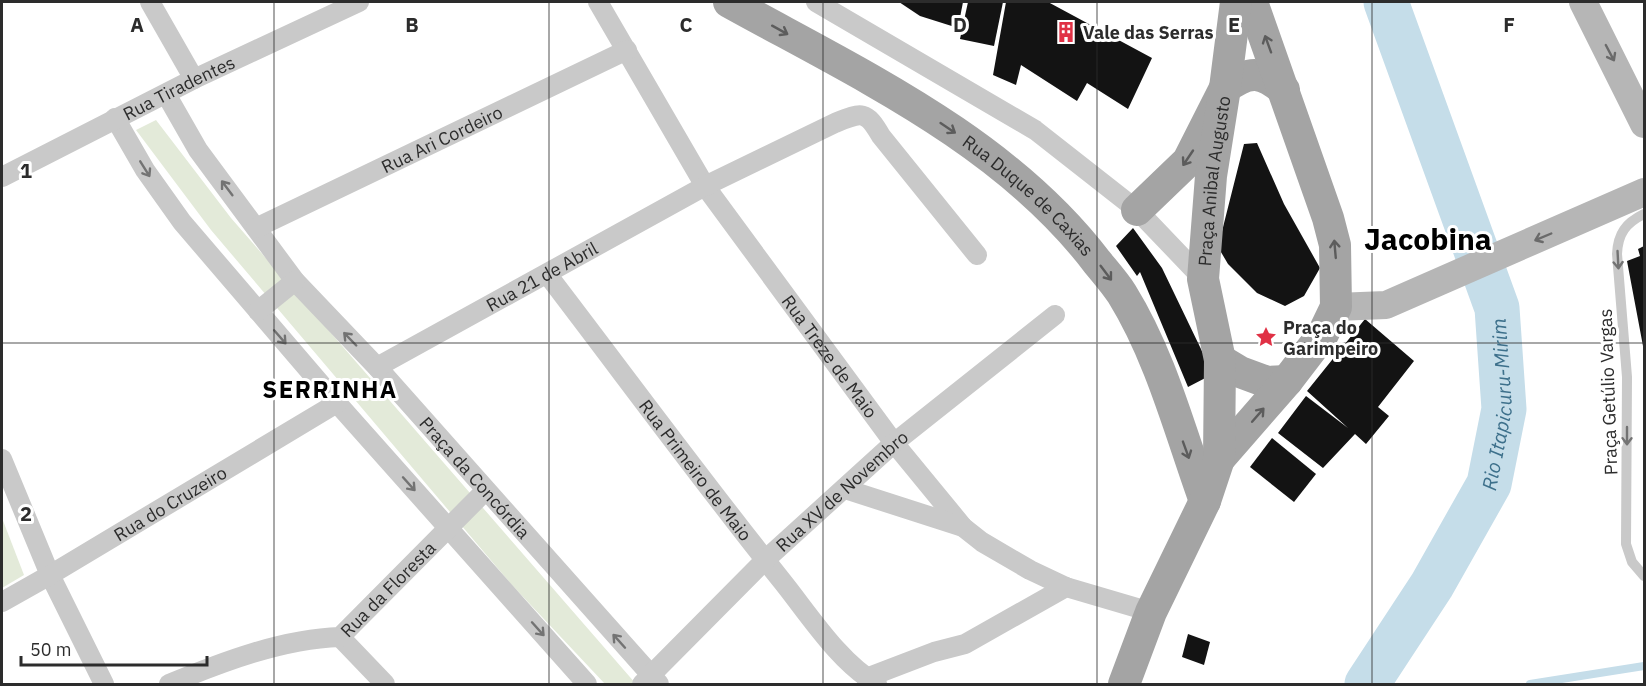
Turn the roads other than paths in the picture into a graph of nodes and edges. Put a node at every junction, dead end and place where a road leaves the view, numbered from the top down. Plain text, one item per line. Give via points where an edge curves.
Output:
1 (150, 2) edge
2 (359, 2) edge
3 (598, 2) edge
4 (729, 2) edge
5 (819, 2) edge
6 (1236, 2) edge
7 (1252, 2) edge
8 (1583, 2) edge
9 (627, 50) junction
10 (194, 79) junction
11 (1225, 88) junction
12 (1284, 90) junction
13 (166, 94) junction
14 (115, 118) junction
15 (1644, 124) edge
16 (2, 177) edge
17 (705, 186) junction
18 (1644, 192) edge
19 (1137, 210) junction
20 (1644, 214) edge
21 (256, 228) junction
22 (977, 255) dead end
23 (547, 274) junction
24 (1203, 279) junction
25 (295, 281) junction
26 (1336, 308) junction
27 (258, 311) junction
28 (1055, 315) dead end
29 (1220, 360) junction
30 (377, 366) junction
31 (1287, 381) junction
32 (337, 403) junction
33 (894, 443) junction
34 (2, 459) edge
35 (1219, 459) junction
36 (845, 489) junction
37 (485, 491) junction
38 (1205, 501) junction
39 (448, 527) junction
40 (963, 527) junction
41 (765, 560) junction
42 (50, 575) junction
43 (1644, 576) edge
44 (1066, 587) junction
45 (2, 602) edge
46 (1151, 612) junction
47 (340, 637) junction
48 (872, 681) edge
49 (650, 682) edge
50 (104, 684) edge
51 (169, 684) edge
52 (385, 684) edge
53 (587, 684) edge
54 (1124, 684) edge

1 - 10 street
2 - 10 street, Rua Tiradentes
3 - 9 street, Rua Treze de Maio
4 -> 38 main road, Rua Duque de Caxias via 903,99 1003,166 1049,206 1122,294 1158,363
5 - 19 street via 1035,130
6 - 11 main road, Praça Anibal Augusto
12 -> 7 main road
8 -> 15 main road
9 - 17 street, Rua Treze de Maio
9 - 21 street, Rua Ari Cordeiro
10 - 13 street, Rua Tiradentes
11 - 12 main road via 1253,74 1270,79
11 -> 19 main road via 1188,161
11 - 24 main road, Praça Anibal Augusto via 1211,176
26 -> 12 main road via 1335,245
13 - 14 street, Rua Tiradentes
21 -> 13 street, Praça da Concórdia via 198,150
14 - 16 street, Rua Tiradentes
14 -> 27 street via 182,222
17 - 22 street via 835,123 856,115 865,116
17 - 23 street, Rua 21 de Abril
17 - 33 street, Rua Treze de Maio
18 -> 26 main road via 1386,305
19 - 24 street
20 -> 43 lane, Praça Getúlio Vargas via 1622,232 1617,254 1627,377 1626,544 1632,562
21 - 25 street, Praça da Concórdia
23 - 30 street, Rua 21 de Abril
23 - 41 street, Rua Primeiro de Maio
24 - 29 main road, Praça Anibal Augusto
25 - 27 street
30 -> 25 street, Praça da Concórdia
26 - 31 main road via 1323,334
27 -> 32 street
28 - 33 street, Rua XV de Novembro
29 - 31 main road via 1267,382
29 - 35 main road, Praça Anibal Augusto
30 - 37 street, Praça da Concórdia
35 -> 31 main road
32 -> 39 street
32 - 42 street, Rua do Cruzeiro
33 - 36 street, Rua XV de Novembro
33 - 40 street, Rua Treze de Maio
34 - 42 street
35 - 38 main road
36 - 40 street
36 - 41 street, Rua XV de Novembro
37 - 39 street, Rua da Floresta
49 -> 37 street, Praça da Concórdia
38 - 46 main road
39 - 47 street, Rua da Floresta
39 -> 53 street
40 - 44 street, Rua Treze de Maio via 1030,570
41 - 48 street, Rua Primeiro de Maio via 845,659
41 - 49 street, Rua XV de Novembro
42 - 45 street, Rua do Cruzeiro
42 - 50 street
44 - 46 street, Rua Treze de Maio
44 - 48 street via 965,644 934,652
46 - 54 main road
47 - 51 street, Rua da Floresta via 318,638 252,654
47 - 52 street

